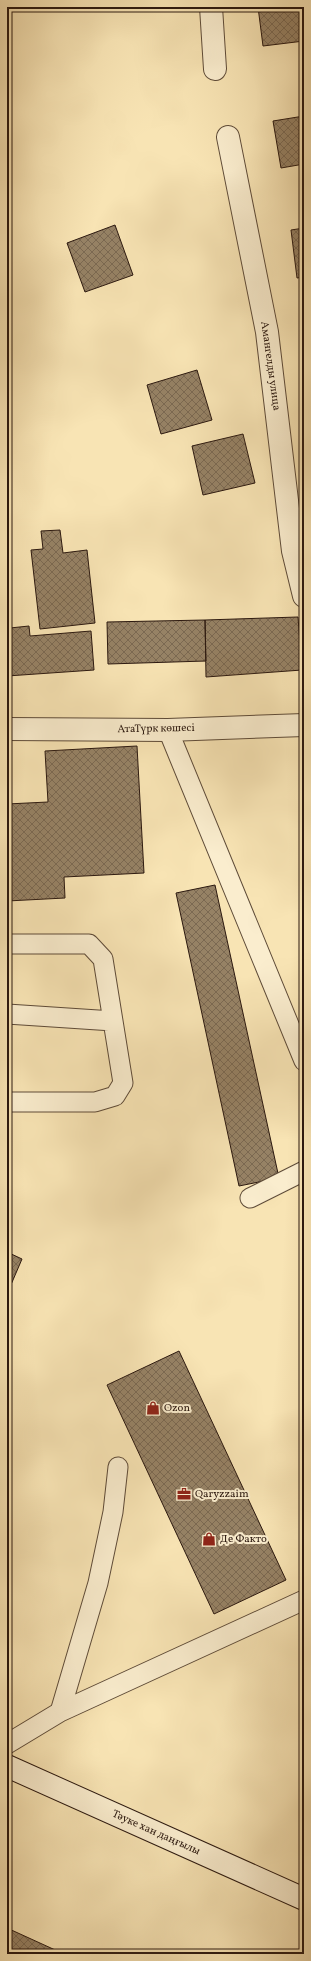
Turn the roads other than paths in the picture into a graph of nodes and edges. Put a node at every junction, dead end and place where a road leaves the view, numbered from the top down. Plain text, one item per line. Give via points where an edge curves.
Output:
1 (211, 7) edge
2 (215, 69) dead end
3 (228, 137) dead end
4 (304, 596) edge
5 (304, 725) edge
6 (7, 729) edge
7 (168, 730) junction
8 (7, 944) edge
9 (7, 1014) edge
10 (113, 1021) junction
11 (304, 1061) edge
12 (7, 1102) edge
13 (304, 1171) edge
14 (250, 1198) dead end
15 (118, 1467) dead end
16 (304, 1600) edge
17 (60, 1712) junction
18 (7, 1744) edge
19 (7, 1766) edge
20 (304, 1899) edge

1 - 2 street
3 - 4 street, Амангелды улица via 267,332 293,551
5 - 7 street, АтаТүрк көшесі
6 - 7 street, АтаТүрк көшесі
7 - 11 lane
8 - 10 lane via 89,944 104,959
9 - 10 lane
10 - 12 lane via 123,1083 115,1096 95,1102
13 - 14 lane
15 - 17 lane via 113,1512 98,1584
16 - 17 lane
17 - 18 lane
19 - 20 street, Тәуке хан даңғылы

